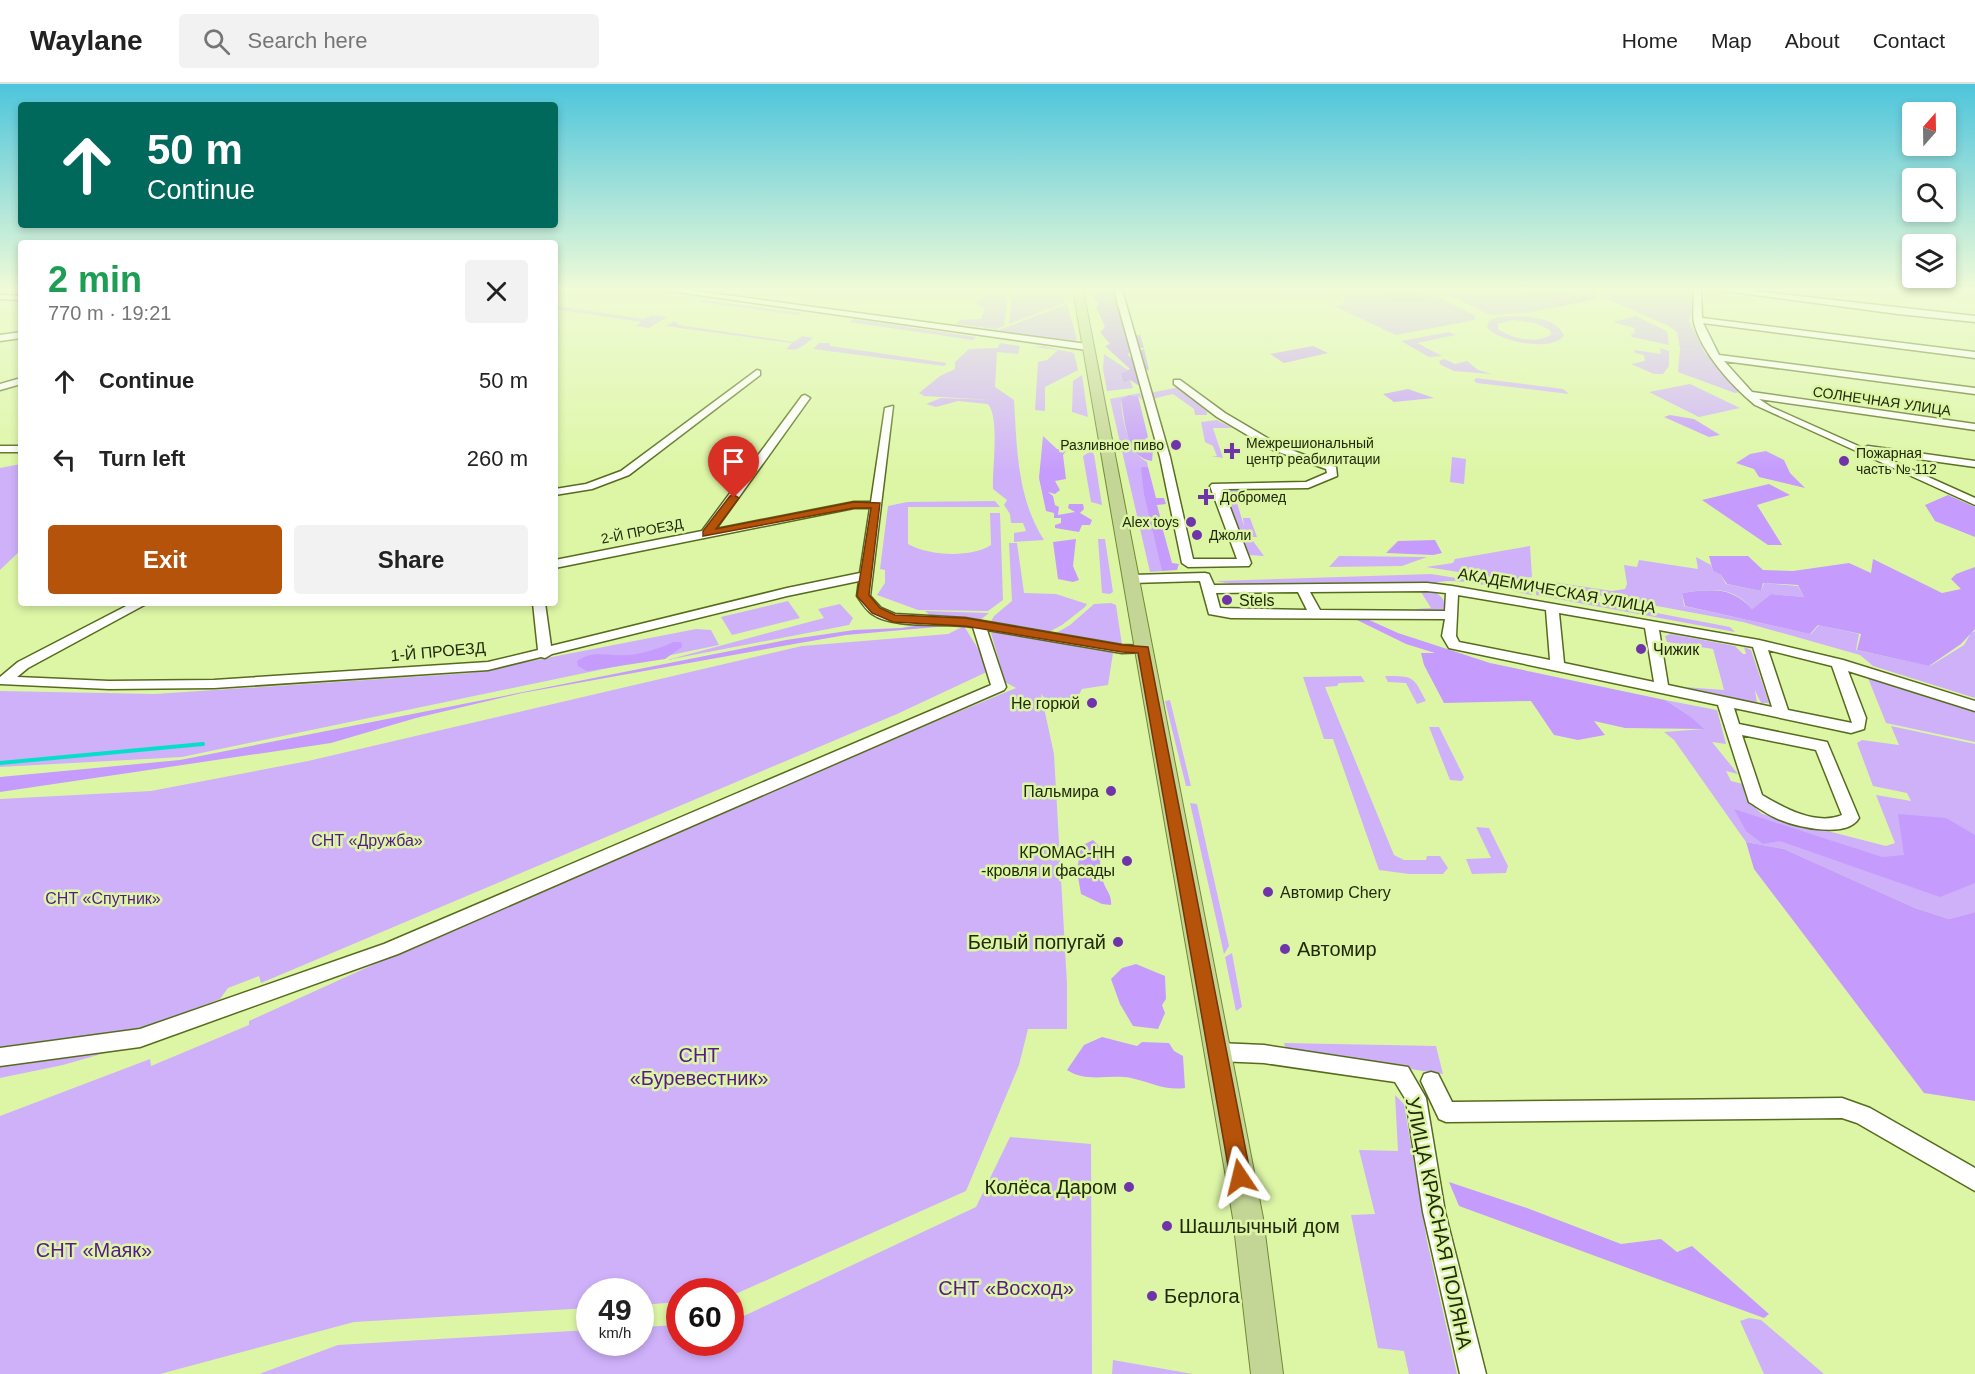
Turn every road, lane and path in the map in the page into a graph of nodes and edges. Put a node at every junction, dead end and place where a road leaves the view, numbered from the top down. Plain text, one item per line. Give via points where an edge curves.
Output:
1 (1088, 350) edge
2 (1135, 350) edge
3 (1712, 350) edge
4 (1937, 350) edge
5 (1975, 355) edge
6 (1715, 357) junction
7 (757, 373) dead end
8 (18, 382) edge
9 (1177, 382) dead end
10 (0, 387) edge
11 (1975, 391) edge
12 (1750, 394) junction
13 (805, 398) dead end
14 (891, 408) dead end
15 (1975, 427) edge
16 (1851, 446) junction
17 (0, 449) edge
18 (18, 449) edge
19 (1975, 464) edge
20 (558, 492) edge
21 (1975, 502) edge
22 (877, 505) junction
23 (706, 534) junction
24 (558, 563) edge
25 (866, 576) junction
26 (1132, 579) junction
27 (1207, 583) junction
28 (1302, 588) junction
29 (1452, 590) junction
30 (136, 606) edge
31 (539, 606) edge
32 (1552, 606) junction
33 (1316, 615) junction
34 (1452, 615) junction
35 (1651, 624) junction
36 (979, 625) junction
37 (1759, 644) junction
38 (1143, 649) junction
39 (545, 654) junction
40 (1838, 663) junction
41 (1557, 666) junction
42 (1662, 688) junction
43 (1725, 702) junction
44 (1975, 706) edge
45 (1782, 714) junction
46 (1733, 728) junction
47 (1218, 1052) junction
48 (0, 1057) edge
49 (1431, 1081) dead end
50 (1975, 1180) edge
51 (1267, 1374) edge
52 (1473, 1374) edge

1 - 26 main road
2 - 9 street via 1165,457 1188,563 1245,563 1216,486 1308,484 1333,471 1287,453 1221,415
3 - 6 street
4 - 5 street
6 - 11 street
6 - 12 street
7 - 20 street via 625,473 588,487
8 - 10 street
12 - 15 street, СОЛНЕЧНАЯ УЛИЦА
12 - 16 street via 1768,409
13 - 23 street
14 - 22 street
16 - 19 street
16 - 21 street
17 - 18 street
22 - 23 street, 2-Й ПРОЕЗД via 854,505
22 - 25 street
23 - 24 street, 2-Й ПРОЕЗД
25 - 36 street via 863,596 876,611 893,618
25 - 39 street, 1-Й ПРОЕЗД via 787,592
26 - 27 street, АКАДЕМИЧЕСКАЯ УЛИЦА
26 - 38 main road
27 - 28 street, АКАДЕМИЧЕСКАЯ УЛИЦА
27 - 33 street via 1214,611
28 - 29 street, АКАДЕМИЧЕСКАЯ УЛИЦА
28 - 33 street
29 - 32 street, АКАДЕМИЧЕСКАЯ УЛИЦА
29 - 34 street
30 - 39 street, 1-Й ПРОЕЗД via 23,665 4,681 214,684 460,669
31 - 39 street
32 - 35 street, АКАДЕМИЧЕСКАЯ УЛИЦА
32 - 41 street
33 - 34 street
34 - 41 street via 1449,636 1454,645
35 - 37 street, АКАДЕМИЧЕСКАЯ УЛИЦА
35 - 42 street
36 - 38 street via 1122,649
36 - 48 street via 999,687 391,949 140,1038
37 - 40 street, АКАДЕМИЧЕСКАЯ УЛИЦА
37 - 45 street
38 - 47 main road
40 - 44 street, АКАДЕМИЧЕСКАЯ УЛИЦА
40 - 45 street via 1859,726 1851,728
41 - 42 street
42 - 43 street
43 - 45 street
43 - 46 street
46 - 46 street via 1755,798 1783,815 1832,826 1851,818 1822,746
47 - 51 main road via 1248,1218
47 - 52 street, УЛИЦА КРАСНАЯ ПОЛЯНА via 1264,1054 1401,1074 1416,1098 1434,1212
49 - 50 street via 1446,1112 1842,1108 1863,1115

